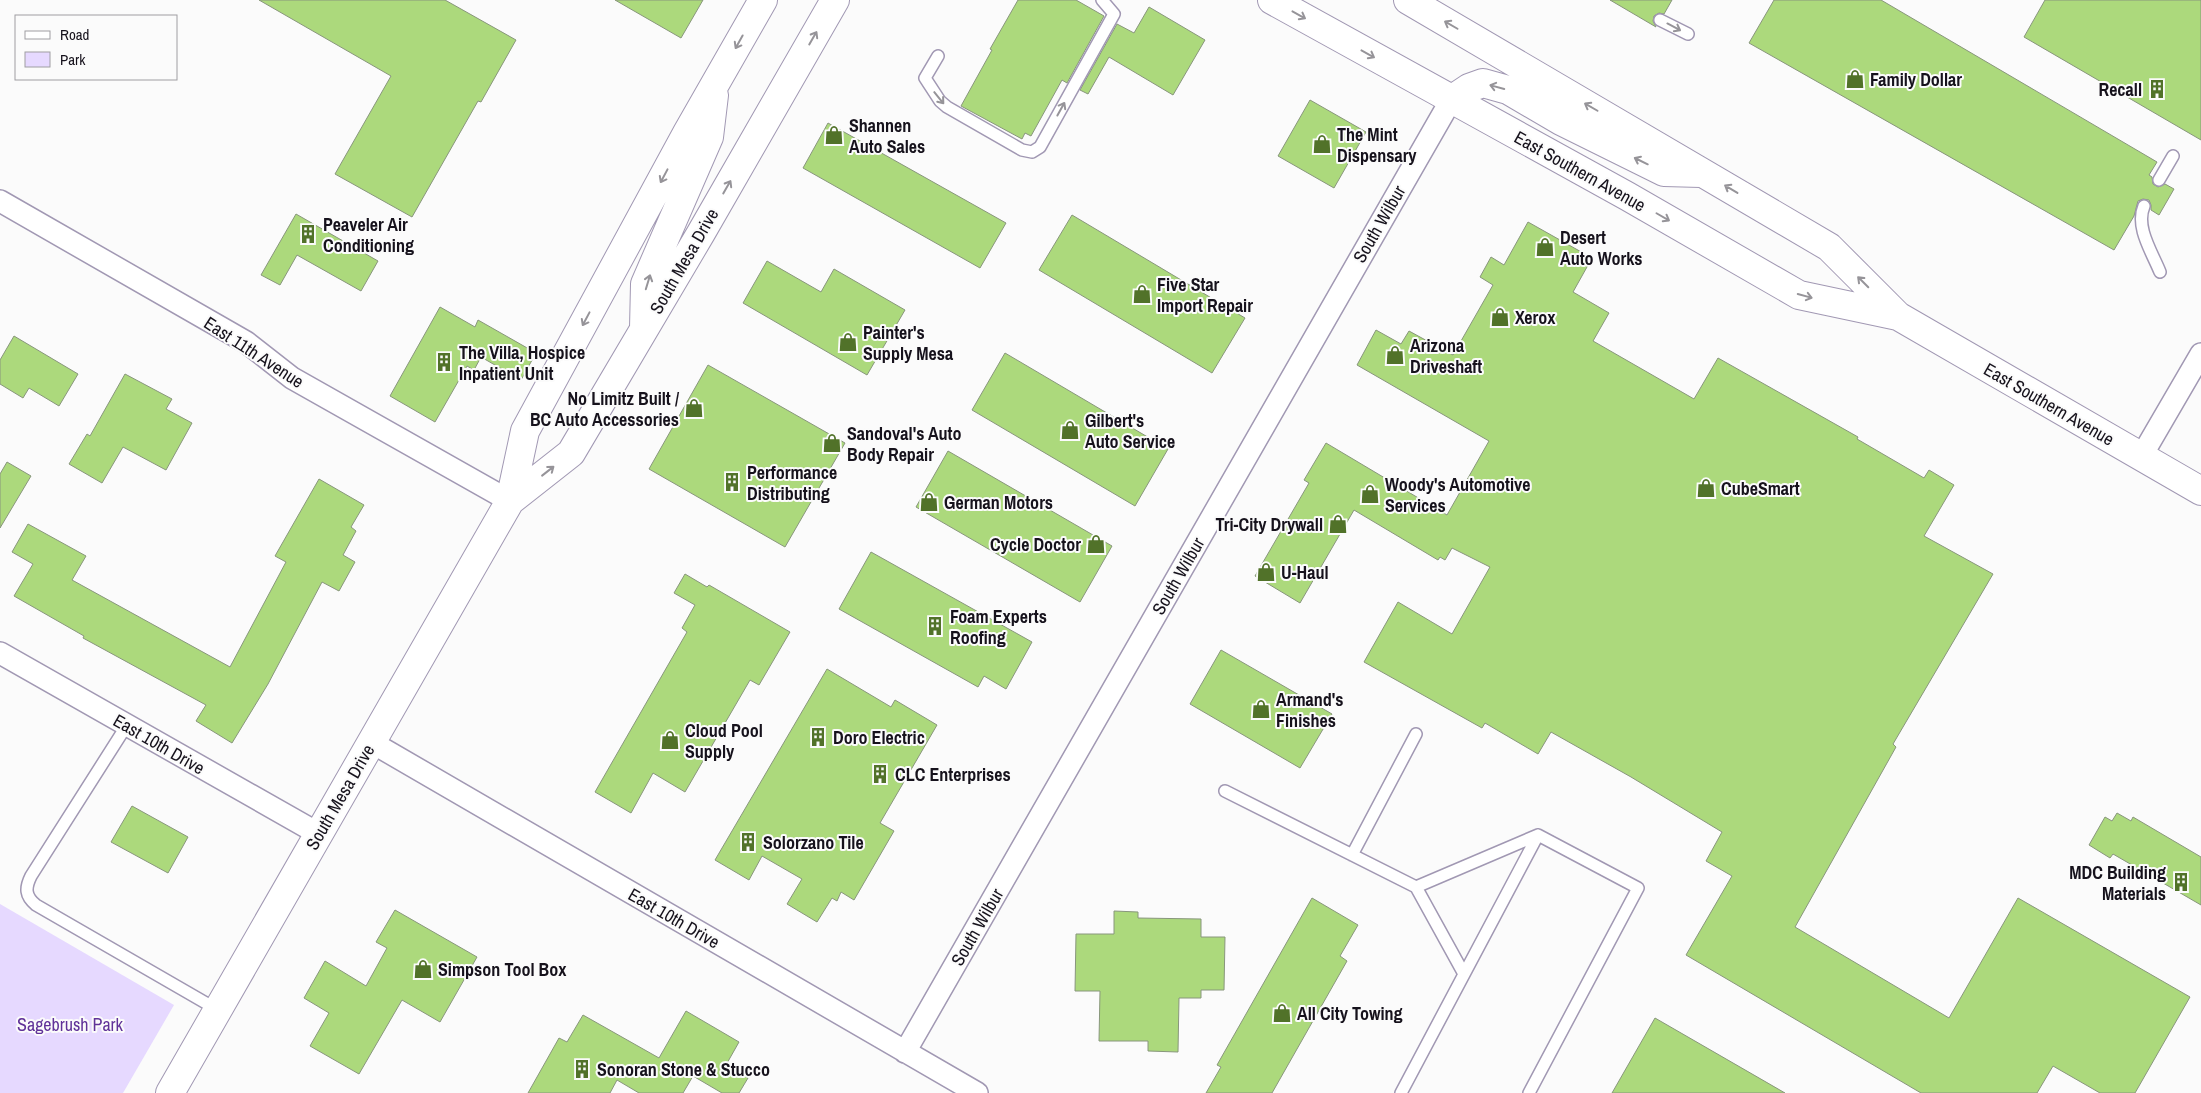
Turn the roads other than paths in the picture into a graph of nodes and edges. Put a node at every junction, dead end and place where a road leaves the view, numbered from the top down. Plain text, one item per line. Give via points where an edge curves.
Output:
1 (763, 0) edge
2 (835, 0) edge
3 (1102, 0) edge
4 (1272, 0) edge
5 (1408, 0) edge
6 (1660, 20) dead end
7 (1688, 34) dead end
8 (938, 56) dead end
9 (716, 84) junction
10 (1451, 100) junction
11 (2173, 156) dead end
12 (1705, 173) junction
13 (2159, 180) dead end
14 (0, 201) edge
15 (2144, 206) dead end
16 (2160, 272) dead end
17 (1898, 316) junction
18 (644, 330) junction
19 (2201, 354) edge
20 (2141, 458) junction
21 (2201, 491) edge
22 (510, 501) junction
23 (0, 653) edge
24 (127, 725) junction
25 (1416, 734) dead end
26 (371, 742) junction
27 (1225, 791) dead end
28 (319, 834) junction
29 (1538, 835) junction
30 (1352, 855) junction
31 (1416, 887) junction
32 (1464, 974) junction
33 (218, 1010) junction
34 (906, 1052) junction
35 (170, 1093) edge
36 (977, 1093) edge
37 (1401, 1093) edge
38 (1529, 1093) edge

1 -> 9 main road, South Mesa Drive
18 -> 2 main road, South Mesa Drive
8 -> 3 lane via 926,78 940,101 1022,150 1032,152 1040,147 1114,14
4 -> 10 main road, East Southern Avenue
12 -> 5 main road, East Southern Avenue
6 -> 7 lane
18 -> 9 main road via 645,284 709,137
9 -> 22 main road, South Mesa Drive via 526,431
12 -> 10 main road via 1664,172 1561,121 1508,90 1482,84
10 -> 17 main road, East Southern Avenue via 1799,295
10 - 34 street, South Wilbur
11 - 13 lane
17 -> 12 main road, East Southern Avenue via 1829,248
14 - 22 street, East 11th Avenue via 246,342 292,378
15 - 16 lane via 2141,214 2143,231
17 - 20 main road, East Southern Avenue
22 -> 18 main road, South Mesa Drive via 571,453
19 - 20 street
20 - 21 main road, East Southern Avenue
22 - 26 main road, South Mesa Drive
23 - 24 street, East 10th Drive
24 - 28 street, East 10th Drive
24 - 33 lane via 31,876 26,885 27,893 36,905
25 - 30 lane
26 - 28 main road, South Mesa Drive
26 - 34 street, East 10th Drive
27 - 30 lane
28 - 33 main road, South Mesa Drive
29 - 31 lane
29 - 32 lane
29 - 38 lane via 1638,888
30 - 31 lane
31 - 32 lane
32 - 37 lane
33 - 35 main road, South Mesa Drive
34 - 36 street, East 10th Drive

